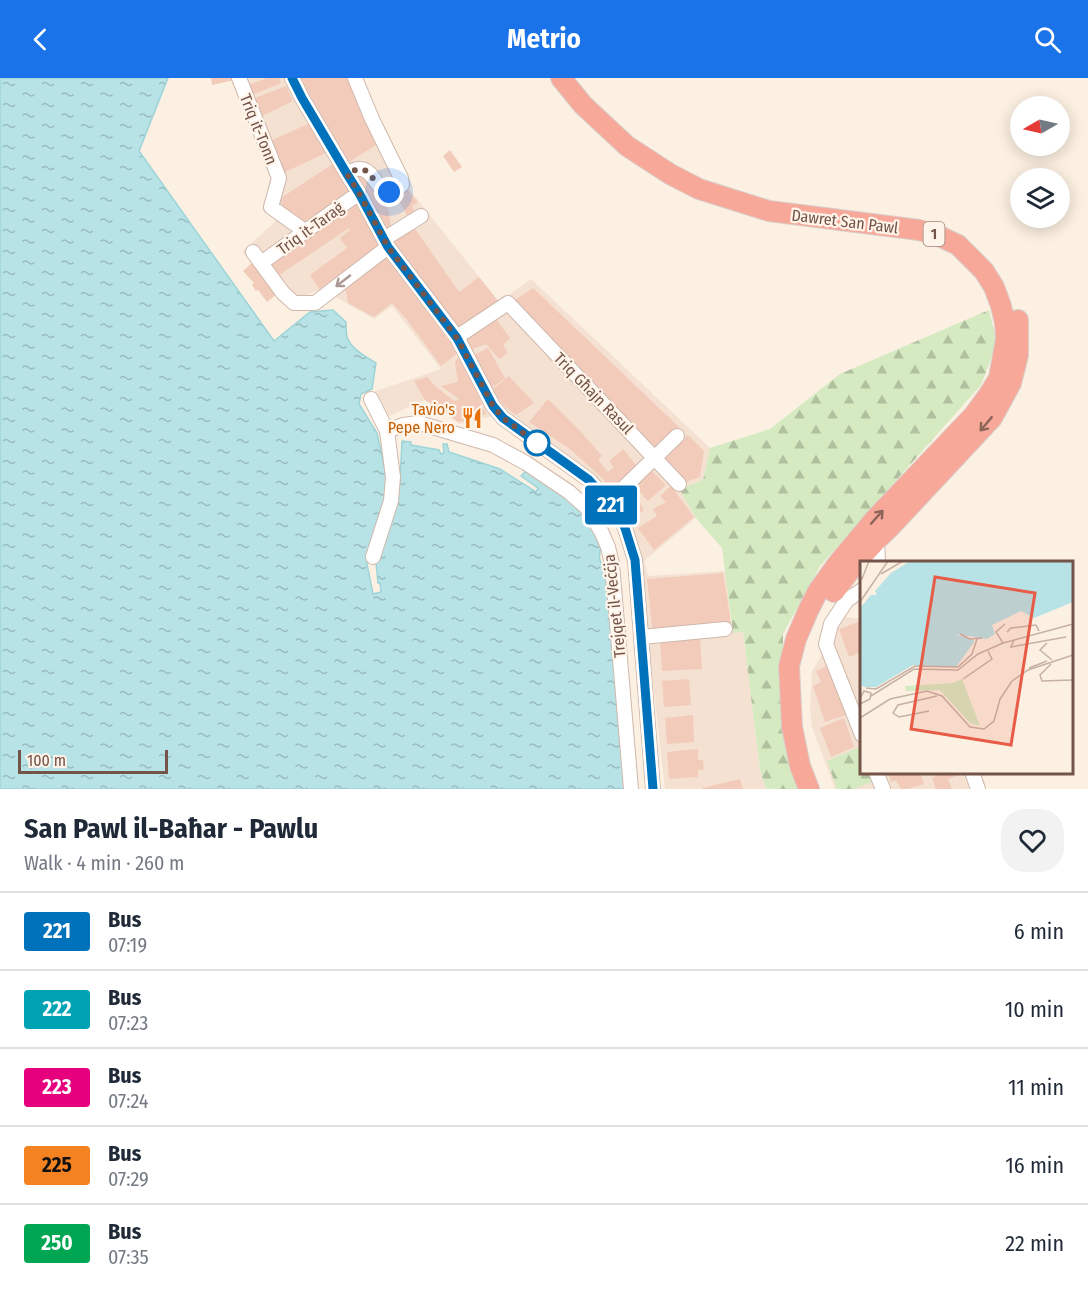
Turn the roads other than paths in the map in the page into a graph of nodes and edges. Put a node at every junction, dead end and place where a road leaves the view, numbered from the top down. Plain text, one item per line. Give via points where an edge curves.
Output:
1 (239, 78) edge
2 (292, 78) edge
3 (355, 78) edge
4 (561, 78) edge
5 (578, 78) edge
6 (347, 174) junction
7 (359, 193) junction
8 (421, 216) dead end
9 (306, 232) junction
10 (386, 243) junction
11 (457, 338) junction
12 (371, 399) dead end
13 (387, 431) junction
14 (677, 436) dead end
15 (656, 458) junction
16 (679, 484) dead end
17 (609, 502) junction
18 (877, 539) junction
19 (373, 557) dead end
20 (870, 561) edge
21 (839, 562) junction
22 (860, 566) edge
23 (860, 591) edge
24 (725, 629) dead end
25 (642, 637) junction
26 (860, 732) edge
27 (877, 774) edge
28 (973, 774) edge
29 (631, 789) edge
30 (653, 789) edge
31 (809, 789) edge
32 (823, 789) edge
33 (883, 789) edge
34 (978, 789) edge

1 - 9 street, Triq it-Tonn via 279,178 271,207
2 - 6 street
3 - 6 street via 402,185 389,192 366,170
21 -> 4 highway, Dawret San Pawl / 1 via 974,415 999,378 1006,339 994,287 958,245 937,235 769,211 699,189 627,146 583,105
5 -> 18 highway, Dawret San Pawl / 1 via 593,97 641,140 707,179 778,200 922,217 963,234 994,262 1006,281 1019,323 1018,355 1011,383 992,418
6 - 7 street
7 - 9 street, Triq it-Taraġ
7 - 10 street
8 - 10 street
10 -> 9 street, Triq it-Taraġ via 315,303 294,303 257,258
10 - 11 street
11 - 15 street, Triq Għajn Rasul via 508,303
11 - 17 street via 503,418 589,480
12 - 13 street
13 - 19 street via 393,489
13 - 29 street, Trejqet il-Veċċja via 419,423 493,445 569,492 602,531 612,564
14 - 15 street
15 - 16 street, Triq Għajn Rasul
15 - 17 street
17 - 25 street via 625,528 635,560
18 - 20 highway, Dawret San Pawl / 1
18 - 21 street, Dawret San Pawl via 863,543
21 - 31 highway, Dawret San Pawl / 1 via 808,611 789,666 792,727
22 - 32 highway, Dawret San Pawl / 1 via 847,573 821,612 802,666 803,722
23 - 26 street via 831,624 826,644
24 - 25 street
25 - 30 street
27 - 33 street
28 - 34 street

